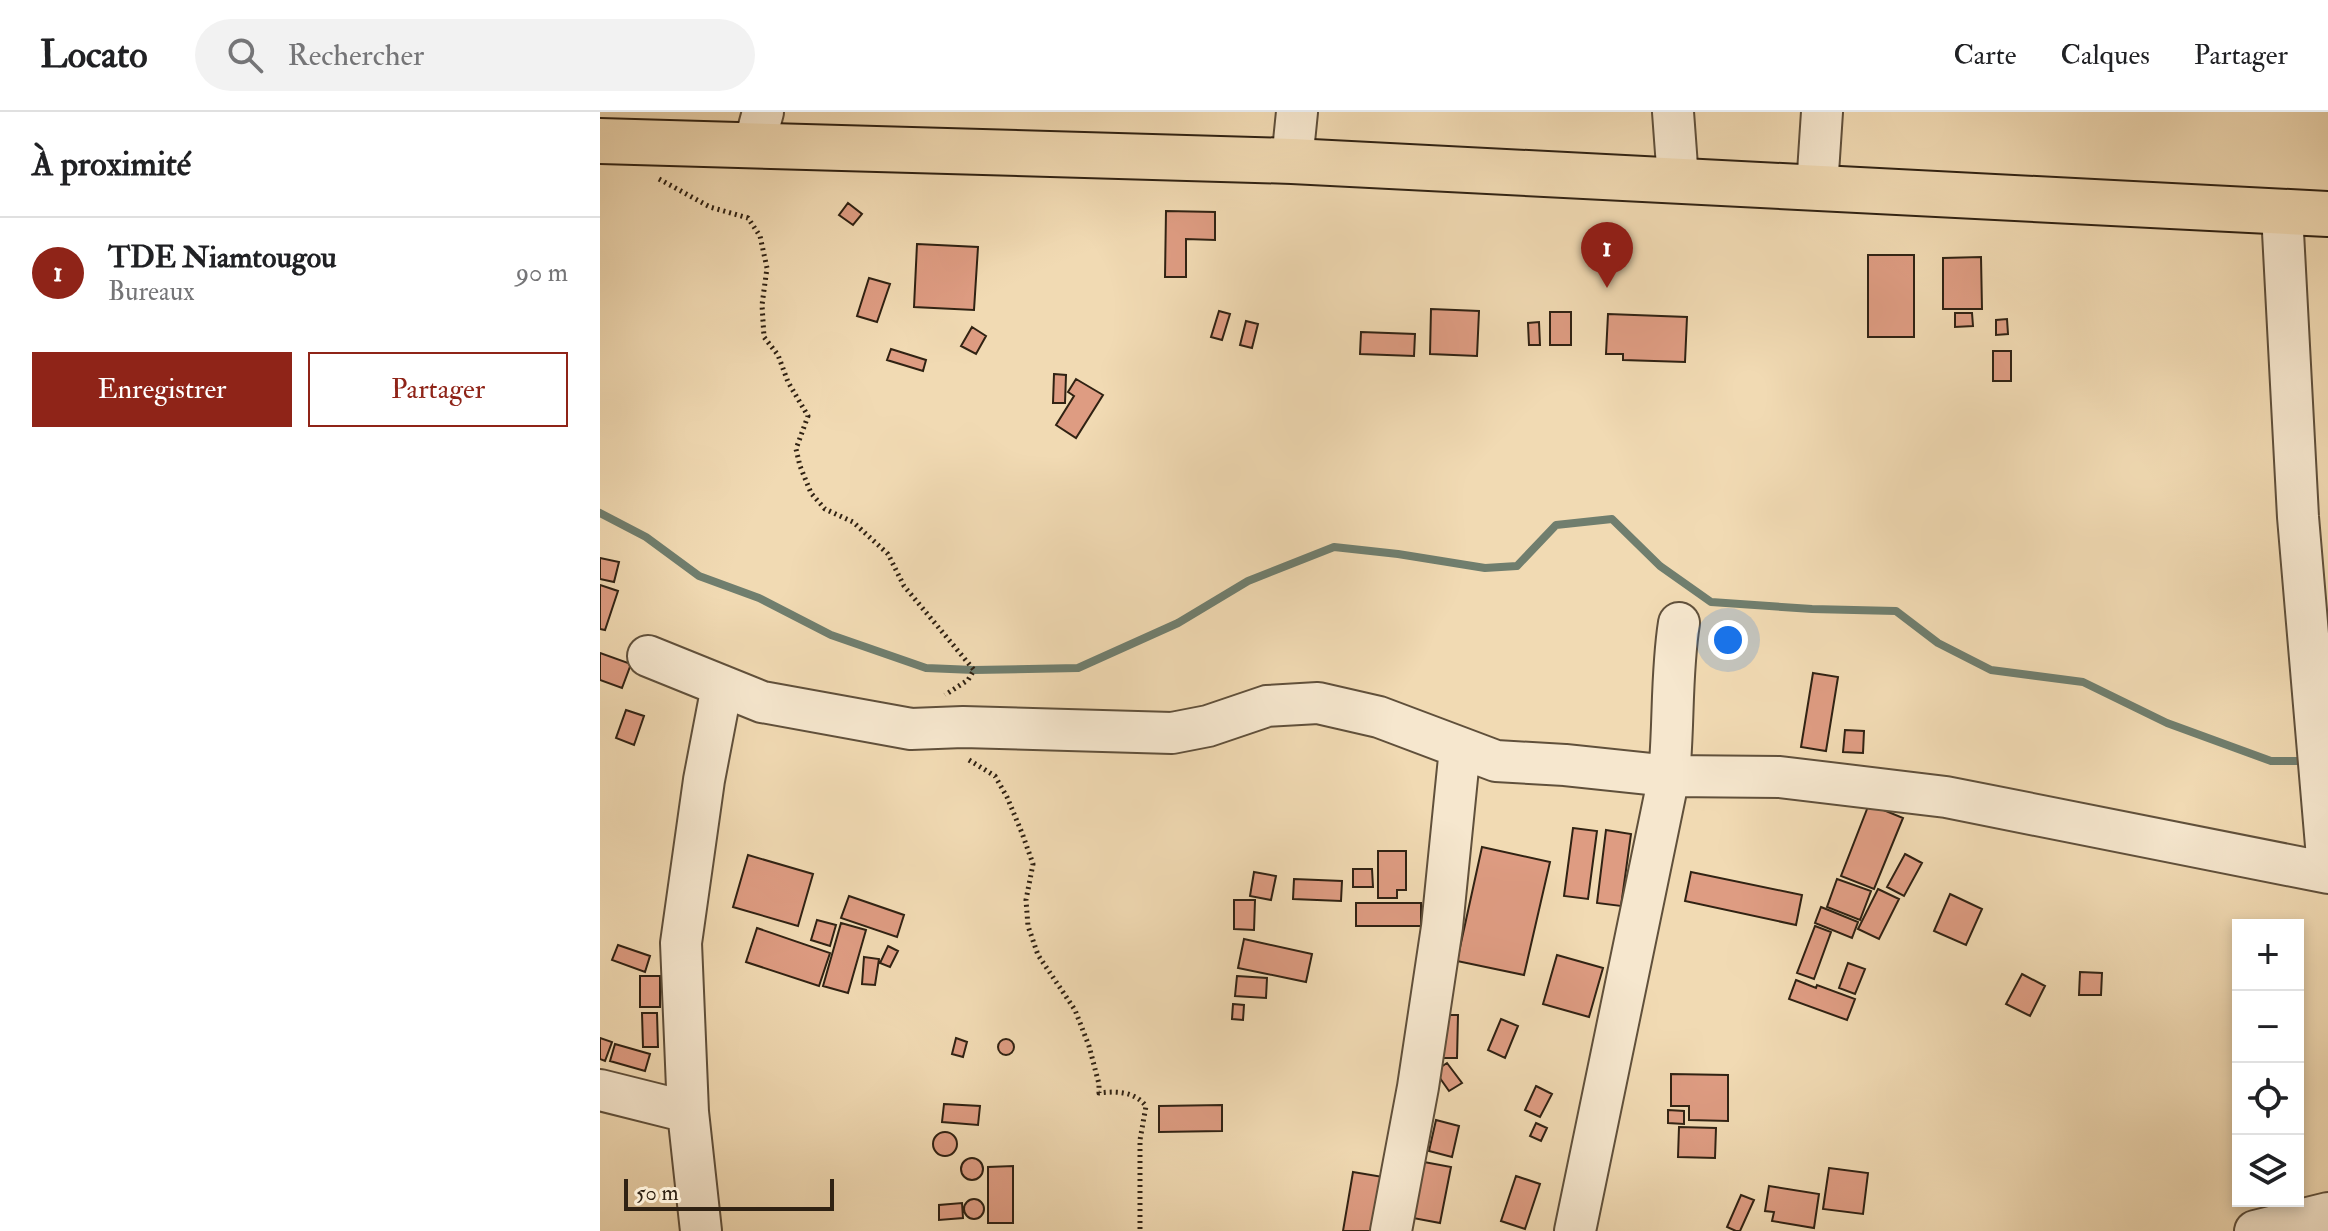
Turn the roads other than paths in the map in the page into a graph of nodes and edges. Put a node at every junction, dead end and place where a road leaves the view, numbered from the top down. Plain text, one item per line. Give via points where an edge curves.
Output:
1 (1297, 112) edge
2 (1673, 112) edge
3 (1822, 112) edge
4 (758, 128) edge
5 (616, 142) edge
6 (1292, 161) junction
7 (1678, 180) junction
8 (1817, 188) junction
9 (2282, 213) junction
10 (2328, 214) edge
11 (1679, 623) dead end
12 (648, 656) dead end
13 (722, 686) junction
14 (1460, 748) junction
15 (1669, 776) junction
16 (2328, 871) edge
17 (600, 1090) edge
18 (688, 1112) junction
19 (2328, 1213) edge
20 (701, 1231) edge
21 (1391, 1231) edge
22 (1575, 1231) edge
23 (2255, 1231) edge

1 - 6 street
2 - 7 street
3 - 8 street
4 - 5 main road
4 - 6 main road
6 - 7 main road
7 - 8 main road
8 - 9 main road
9 - 10 main road
9 - 16 street via 2298,517
11 - 15 street
12 - 13 street
13 - 14 street via 762,702 911,729 1172,733 1267,706 1318,703 1379,717
13 - 18 street via 681,943
14 - 15 street via 1496,761
14 - 21 street via 1442,927
15 - 16 street via 1780,777 1946,797
15 - 22 street
17 - 18 street
18 - 20 street
19 - 23 street

